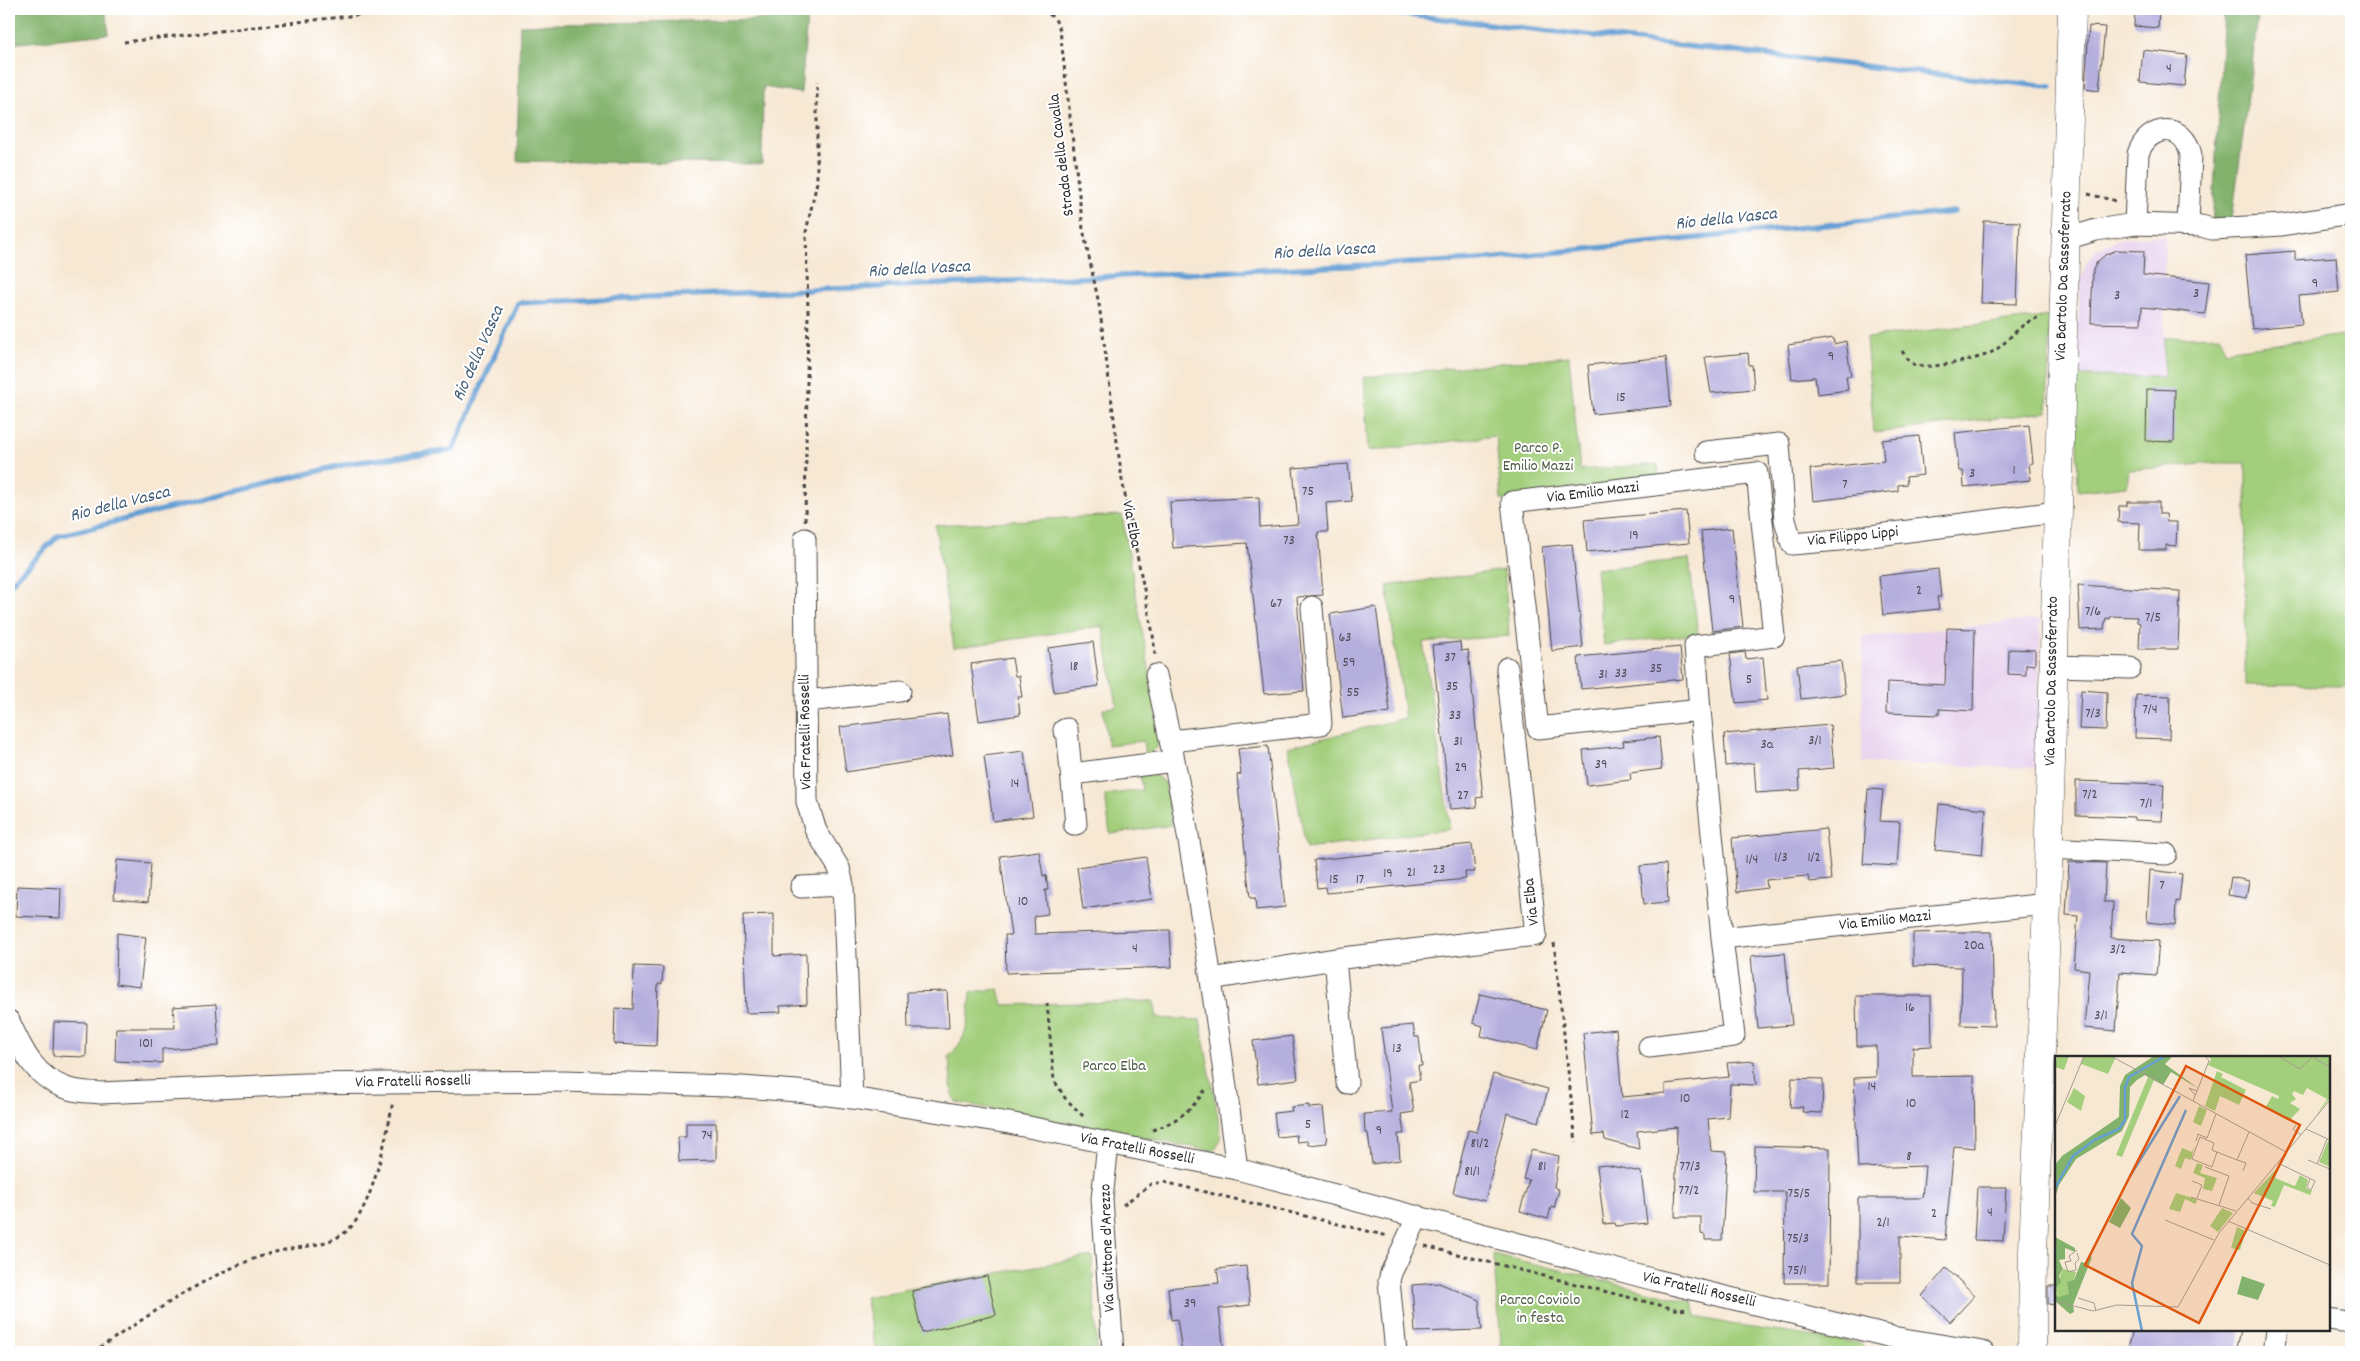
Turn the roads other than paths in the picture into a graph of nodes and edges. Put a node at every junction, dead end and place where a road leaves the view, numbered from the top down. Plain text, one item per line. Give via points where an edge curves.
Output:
1 (2072, 9) edge
2 (2351, 214) edge
3 (2135, 224) junction
4 (2188, 225) junction
5 (2066, 239) junction
6 (1706, 452) dead end
7 (2057, 512) junction
8 (805, 539) road end
9 (1312, 607) dead end
10 (2052, 666) junction
11 (1507, 668) dead end
12 (2130, 668) dead end
13 (1156, 675) road end
14 (900, 691) dead end
15 (806, 702) junction
16 (1700, 710) junction
17 (1064, 730) dead end
18 (1172, 751) junction
19 (1072, 774) junction
20 (1074, 824) dead end
21 (2048, 848) junction
22 (2166, 854) dead end
23 (843, 885) junction
24 (801, 887) dead end
25 (2047, 904) junction
26 (1722, 938) junction
27 (1335, 959) junction
28 (1211, 979) junction
29 (9, 1021) edge
30 (1648, 1047) dead end
31 (1347, 1083) dead end
32 (852, 1098) junction
33 (1108, 1144) junction
34 (1237, 1169) junction
35 (1418, 1216) junction
36 (2277, 1331) edge
37 (1892, 1344) edge
38 (1113, 1352) edge
39 (1396, 1352) edge
40 (1983, 1352) edge
41 (2032, 1352) edge
42 (2274, 1352) edge

1 - 5 street, Via Bartolo Da Sassoferrato
2 - 4 street via 2282,225 2212,229
3 - 4 street
3 - 4 street via 2138,154 2148,138 2155,132 2166,130 2176,132 2189,146
3 - 5 street
5 - 7 street, Via Bartolo Da Sassoferrato
6 - 7 street, Via Filippo Lippi via 1779,444 1785,520 1792,544
7 - 10 street, Via Bartolo Da Sassoferrato
8 - 15 street, Via Fratelli Rosselli
9 - 18 street via 1321,724
10 - 12 street
10 - 21 street, Via Bartolo Da Sassoferrato
11 - 27 street, Via Elba via 1536,935
13 - 18 street
14 - 15 street
15 - 23 street, Via Fratelli Rosselli via 807,802 816,831 839,868
16 - 16 street, Via Emilio Mazzi via 1695,646 1774,636 1757,473 1512,502 1538,728
16 - 26 street, Via Emilio Mazzi
17 - 19 street via 1067,729
18 - 19 street
18 - 28 street
19 - 20 street
21 - 22 street
21 - 25 street, Via Bartolo Da Sassoferrato
23 - 24 street
23 - 32 street, Via Fratelli Rosselli
25 - 26 street, Via Emilio Mazzi
25 - 41 street, Via Bartolo Da Sassoferrato
26 - 30 street, Via Emilio Mazzi via 1734,1036
27 - 28 street, Via Elba
27 - 31 street
28 - 34 street
29 - 32 street, Via Fratelli Rosselli via 32,1066 49,1080 69,1090 100,1093 396,1082 591,1082 708,1085
32 - 33 street, Via Fratelli Rosselli via 1009,1123
33 - 34 street, Via Fratelli Rosselli
33 - 38 street, Via Guittone d'Arezzo via 1103,1209
34 - 35 street, Via Fratelli Rosselli
35 - 37 street, Via Fratelli Rosselli
35 - 39 street via 1389,1281
36 - 42 street
37 - 40 street, Via Fratelli Rosselli

